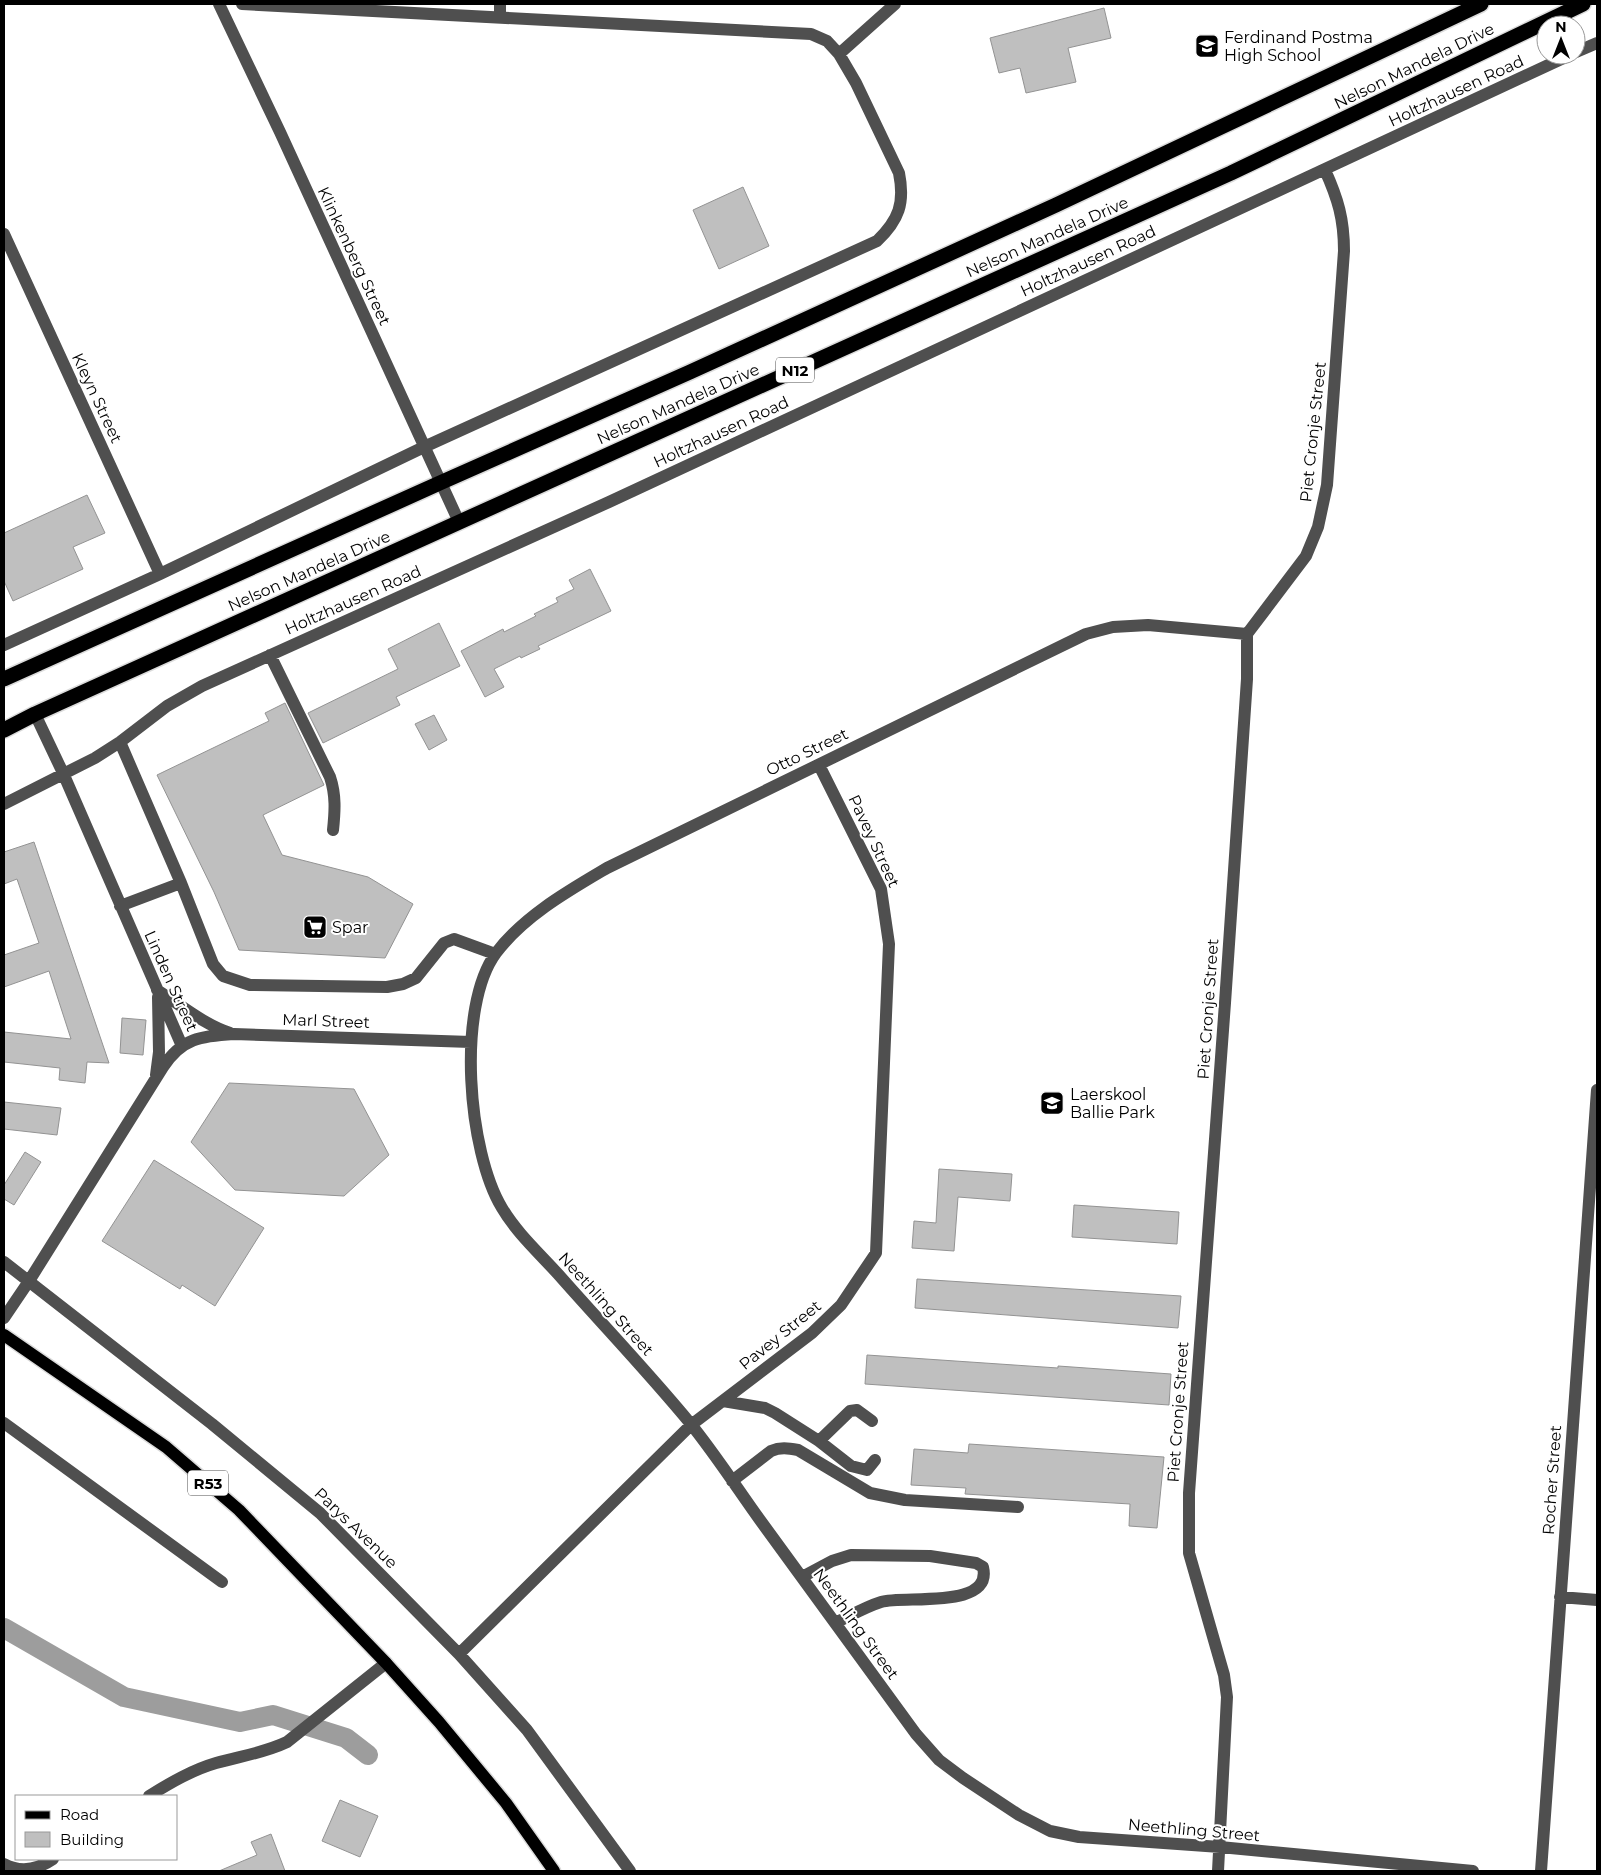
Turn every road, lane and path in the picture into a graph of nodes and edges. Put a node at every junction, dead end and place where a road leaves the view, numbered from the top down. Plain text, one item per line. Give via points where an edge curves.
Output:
1 (219, 4) edge
2 (242, 4) edge
3 (500, 4) edge
4 (895, 4) edge
5 (1482, 4) edge
6 (1583, 4) edge
7 (500, 17) junction
8 (839, 54) junction
9 (1549, 65) edge
10 (1325, 170) junction
11 (4, 234) edge
12 (424, 447) junction
13 (442, 482) junction
14 (459, 522) junction
15 (160, 574) junction
16 (1247, 634) junction
17 (4, 645) edge
18 (270, 655) junction
19 (4, 679) edge
20 (35, 714) junction
21 (4, 730) edge
22 (120, 742) junction
23 (819, 765) junction
24 (63, 773) junction
25 (4, 804) edge
26 (333, 830) dead end
27 (181, 883) junction
28 (120, 906) junction
29 (495, 954) junction
30 (157, 990) junction
31 (234, 1034) junction
32 (471, 1042) junction
33 (182, 1046) junction
34 (156, 1079) junction
35 (1597, 1090) edge
36 (4, 1262) edge
37 (29, 1281) junction
38 (4, 1318) edge
39 (4, 1335) edge
40 (723, 1401) junction
41 (872, 1422) dead end
42 (4, 1423) edge
43 (692, 1425) junction
44 (819, 1441) junction
45 (875, 1460) dead end
46 (732, 1481) junction
47 (1018, 1507) dead end
48 (802, 1577) junction
49 (222, 1582) dead end
50 (1560, 1597) junction
51 (1597, 1600) edge
52 (835, 1623) junction
53 (459, 1654) junction
54 (386, 1662) junction
55 (151, 1795) edge
56 (1220, 1847) junction
57 (51, 1860) edge
58 (4, 1864) edge
59 (554, 1871) edge
60 (630, 1871) edge
61 (1218, 1871) edge
62 (1473, 1871) edge
63 (1541, 1871) edge

1 - 12 street, Klinkenberg Street
2 - 7 street
3 - 7 street
4 - 8 street
5 - 13 highway, Nelson Mandela Drive / N12 via 1047,209
6 - 14 highway, Nelson Mandela Drive / N12 via 1231,174
7 - 8 street via 811,34 827,41
8 - 12 street via 899,173 902,201 888,230 876,241
9 - 10 street, Holtzhausen Road
10 - 16 street, Piet Cronje Street via 1341,209 1344,227 1327,485 1318,527 1306,556
10 - 18 street, Holtzhausen Road via 609,502
11 - 15 street, Kleyn Street
12 - 13 street, Klinkenberg Street
12 - 15 street
13 - 14 street, Klinkenberg Street
13 - 19 highway, Nelson Mandela Drive / N12
14 - 20 highway, Nelson Mandela Drive / N12
15 - 17 street
16 - 23 street, Otto Street via 1148,625 1113,627 1086,634
16 - 56 street, Piet Cronje Street via 1247,678 1226,994 1188,1502 1189,1553 1224,1675 1227,1697
18 - 22 street, Holtzhausen Road via 202,686 168,706
18 - 26 street via 330,777 335,791
20 - 21 highway, Nelson Mandela Drive / N12
20 - 24 street, Linden Street
22 - 24 street, Holtzhausen Road
22 - 27 street
23 - 29 street, Otto Street via 607,868 554,899
23 - 40 street, Pavey Street via 881,889 887,919 889,944 876,1253 841,1305 824,1322
24 - 25 street, Holtzhausen Road
24 - 28 street, Linden Street
27 - 28 street
27 - 29 street via 213,964 223,976 250,985 387,987 403,984 416,978 444,943 454,939
28 - 30 street, Linden Street
29 - 32 street, Otto Street via 478,996
30 - 31 street via 216,1028
30 - 33 street, Linden Street
30 - 34 street via 159,1036
31 - 32 street, Marl Street
31 - 33 street, Marl Street via 206,1036
32 - 43 street, Neethling Street via 470,1069 479,1139 487,1173 502,1208
33 - 34 street, Linden Street via 170,1056
34 - 37 street, Linden Street
35 - 50 street, Rocher Street
36 - 37 street, Parys Avenue
37 - 38 street, Linden Street
37 - 53 street, Parys Avenue via 320,1513
39 - 54 main road, R53 via 166,1446 239,1510
40 - 43 street, Pavey Street
40 - 44 street via 764,1408
41 - 44 street via 857,1410 850,1410
42 - 49 street
43 - 46 street, Neethling Street
43 - 53 street, Pavey Street
44 - 45 street via 850,1466 867,1470
46 - 47 street via 771,1451 788,1448 798,1450 879,1496
46 - 48 street, Neethling Street
48 - 52 street, Neethling Street
48 - 52 street via 851,1555 930,1556 983,1567 985,1576 980,1587 970,1594 882,1602
50 - 51 street
50 - 63 street, Rocher Street
52 - 56 street, Neethling Street via 916,1734 939,1760 1019,1815 1050,1831 1079,1837
53 - 60 street, Parys Avenue via 527,1730
54 - 55 street via 287,1742 268,1751 198,1770
54 - 59 main road, R53 via 506,1803
56 - 61 street, Piet Cronje Street
56 - 62 street, Neethling Street
57 - 58 street via 22,1870

